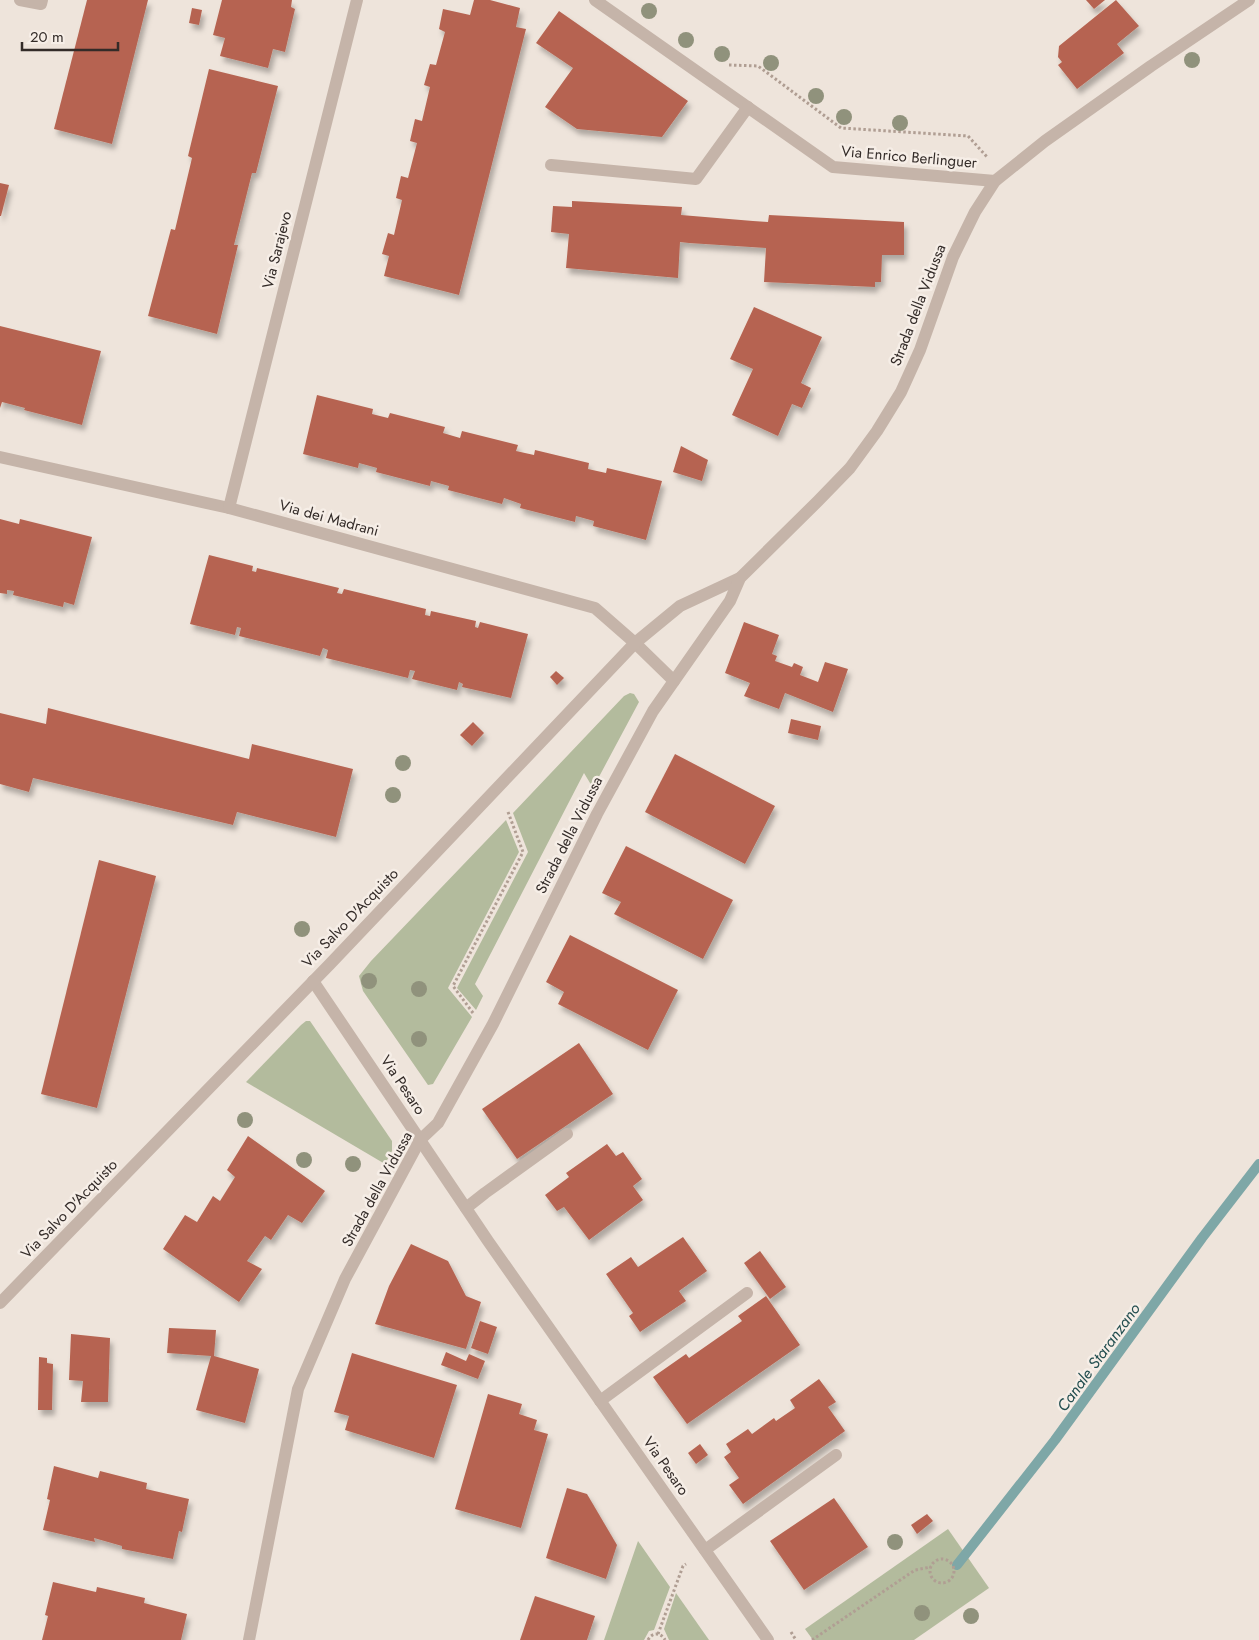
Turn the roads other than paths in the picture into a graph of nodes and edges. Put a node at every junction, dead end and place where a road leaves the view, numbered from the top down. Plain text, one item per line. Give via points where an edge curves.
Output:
1 (20, 0) edge
2 (42, 0) edge
3 (357, 0) edge
4 (595, 0) edge
5 (1249, 0) edge
6 (748, 107) junction
7 (551, 165) dead end
8 (1000, 178) junction
9 (0, 457) edge
10 (228, 508) junction
11 (740, 578) junction
12 (635, 643) junction
13 (674, 681) junction
14 (313, 981) junction
15 (567, 1134) dead end
16 (420, 1140) junction
17 (466, 1208) junction
18 (747, 1293) dead end
19 (0, 1303) edge
20 (600, 1401) junction
21 (836, 1456) dead end
22 (705, 1550) junction
23 (249, 1640) edge
24 (768, 1640) edge

1 - 2 street via 40,4
3 - 10 street, Via Sarajevo
4 - 6 street, Via Enrico Berlinguer
5 - 8 street, Strada della Vidussa via 1062,129
6 - 7 street via 696,179
6 - 8 street, Via Enrico Berlinguer via 833,167
8 - 11 street, Strada della Vidussa via 975,212 954,257 920,350 901,392 877,431 850,468
9 - 10 street, Via dei Madrani
10 - 12 street, Via dei Madrani via 595,608
11 - 12 street, Via Salvo D'Acquisto via 680,606
11 - 13 street, Strada della Vidussa via 730,601
12 - 13 street
12 - 14 street, Via Salvo D'Acquisto
13 - 16 street, Strada della Vidussa via 653,711 597,814 493,1024 438,1123
14 - 16 street, Via Pesaro
14 - 19 street, Via Salvo D'Acquisto
15 - 17 street
16 - 17 street, Via Pesaro
16 - 23 street, Strada della Vidussa via 345,1279 298,1389
17 - 20 street, Via Pesaro
18 - 20 street
20 - 22 street, Via Pesaro
21 - 22 street
22 - 24 street, Via Pesaro

